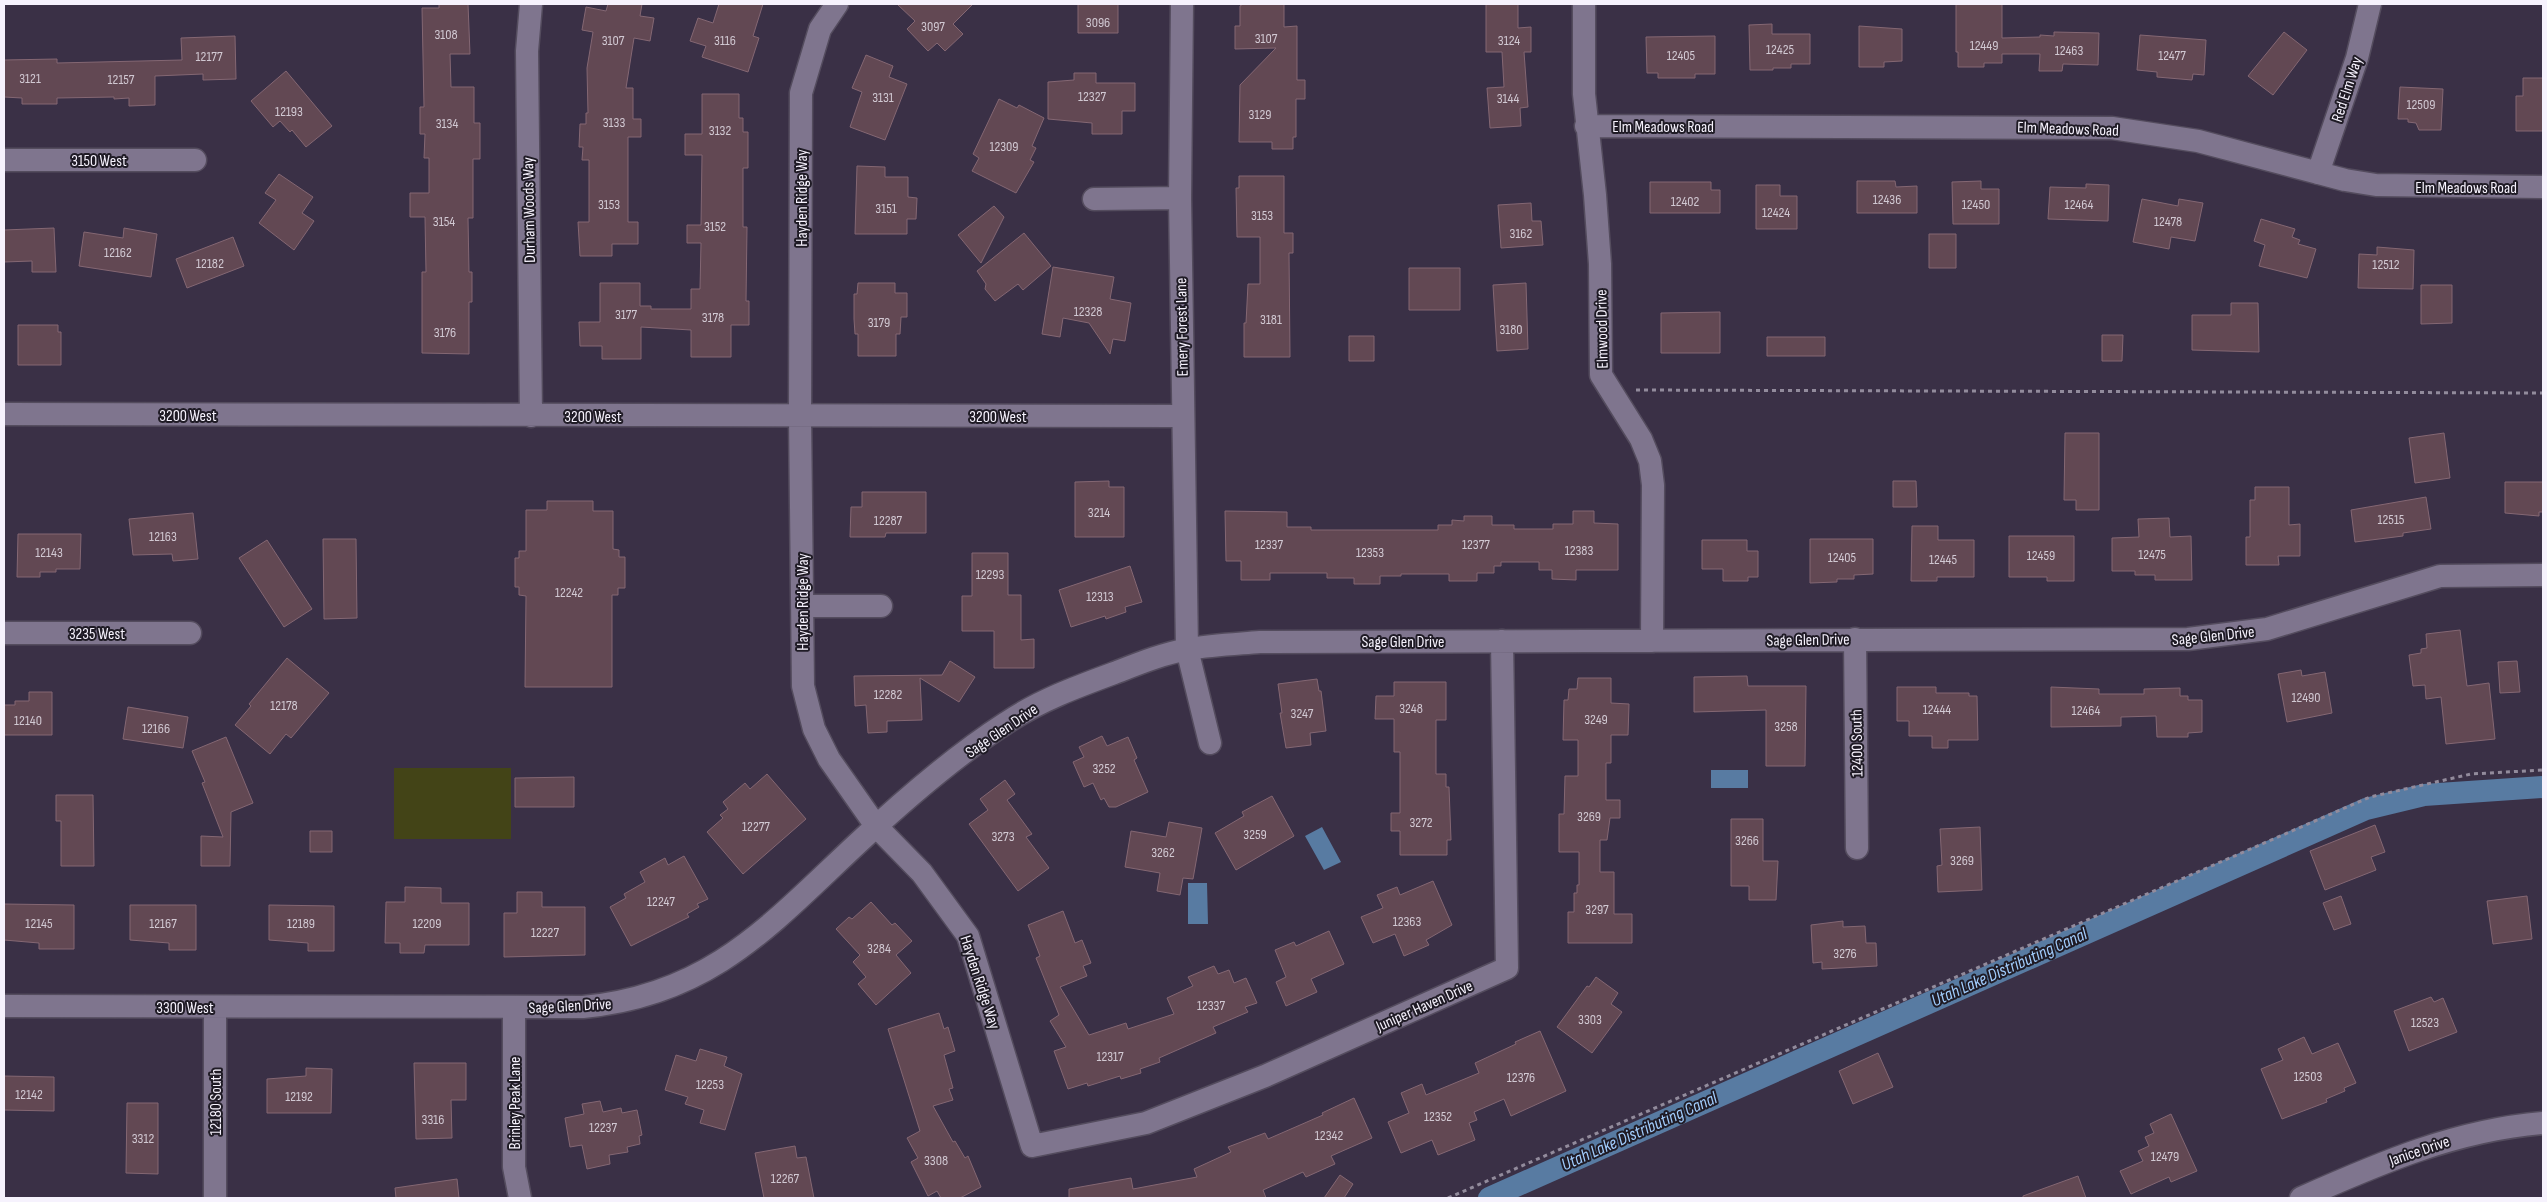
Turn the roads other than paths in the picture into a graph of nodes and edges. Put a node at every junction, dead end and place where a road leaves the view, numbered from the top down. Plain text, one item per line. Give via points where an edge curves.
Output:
1 (531, 4) edge
2 (837, 4) edge
3 (1182, 4) edge
4 (1584, 4) edge
5 (2370, 4) edge
6 (1586, 126) junction
7 (4, 160) edge
8 (195, 160) dead end
9 (2318, 173) junction
10 (2543, 187) edge
11 (1180, 198) junction
12 (1094, 199) dead end
13 (4, 414) edge
14 (531, 416) junction
15 (800, 416) junction
16 (1183, 416) junction
17 (2543, 575) edge
18 (803, 606) junction
19 (881, 606) dead end
20 (4, 633) edge
21 (190, 633) dead end
22 (1855, 638) junction
23 (1502, 641) junction
24 (1652, 641) junction
25 (1187, 649) junction
26 (1210, 743) dead end
27 (876, 826) junction
28 (1857, 848) dead end
29 (4, 1006) edge
30 (215, 1007) junction
31 (366, 1007) joint
32 (514, 1008) junction
33 (2543, 1123) edge
34 (1032, 1146) joint
35 (2315, 1196) edge
36 (215, 1198) edge
37 (520, 1198) edge

1 - 14 street, Durham Woods Way via 527,51
2 - 15 street, Hayden Ridge Way via 820,29 801,93
3 - 11 street, Emery Forest Lane
4 - 6 street, Elmwood Drive
5 - 9 street, Red Elm Way via 2357,58
6 - 9 street, Elm Meadows Road via 2112,128 2198,141
6 - 24 street, Elmwood Drive via 1599,254 1601,375 1642,439 1653,485
7 - 8 street, 3150 West
9 - 10 street, Elm Meadows Road via 2376,185 2406,187
11 - 12 street
11 - 16 street, Emery Forest Lane
13 - 14 street, 3200 West
14 - 15 street, 3200 West
15 - 16 street, 3200 West
15 - 18 street, Hayden Ridge Way
16 - 25 street, Emery Forest Lane
17 - 22 street, Sage Glen Drive via 2440,576 2267,629 2188,639
18 - 19 street
18 - 27 street, Hayden Ridge Way via 803,686 814,729 829,759
20 - 21 street, 3235 West
22 - 24 street, Sage Glen Drive
22 - 28 street, 12400 South
23 - 24 street, Sage Glen Drive
23 - 25 street, Sage Glen Drive via 1260,642
23 - 34 street, Juniper Haven Drive via 1507,968 1265,1076 1146,1123
25 - 26 street, Emery Forest Lane
25 - 27 street, Sage Glen Drive via 1059,693 1006,723 928,781
27 - 32 street, Sage Glen Drive via 762,932 699,975 654,994 615,1004 583,1008
27 - 34 street, Hayden Ridge Way via 922,873 968,936
29 - 30 street, 3300 West
30 - 31 street, 3300 West
30 - 36 street, 12180 South
31 - 32 street, Sage Glen Drive
32 - 37 street, Brinley Peak Lane via 514,1168
33 - 35 street, Janice Drive via 2444,1140 2382,1163

